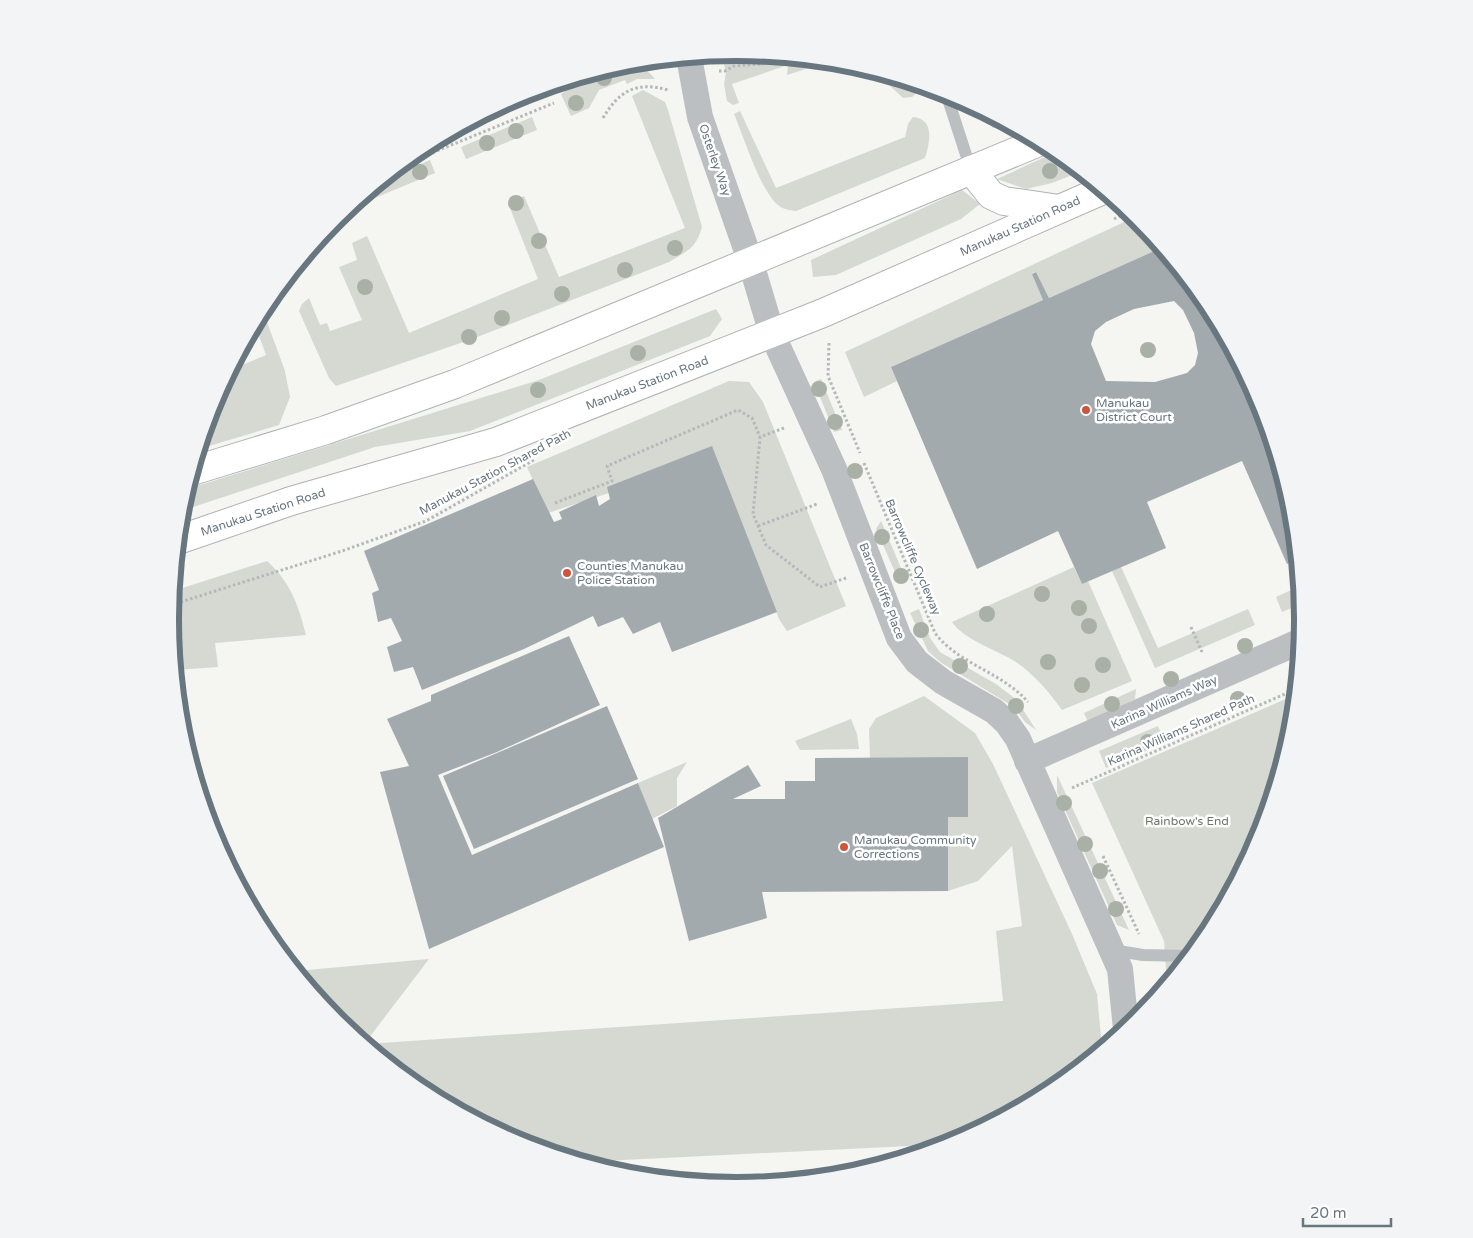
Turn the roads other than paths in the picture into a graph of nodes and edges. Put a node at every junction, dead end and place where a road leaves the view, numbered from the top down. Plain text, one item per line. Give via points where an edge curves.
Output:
1 (690, 63) edge
2 (951, 104) edge
3 (1030, 146) edge
4 (971, 170) junction
5 (1096, 193) edge
6 (1058, 209) junction
7 (750, 260) junction
8 (772, 334) junction
9 (200, 469) edge
10 (185, 538) edge
11 (1293, 644) edge
12 (1027, 761) junction
13 (1112, 950) junction
14 (1181, 956) edge
15 (1125, 1019) edge

1 - 7 street, Osterley Way via 700,118
2 - 4 lane
3 - 4 main road
4 - 6 main road via 997,198
4 - 7 main road
5 - 6 main road, Manukau Station Road
6 - 8 main road, Manukau Station Road
7 - 8 street, Osterley Way
7 - 9 main road via 455,384 326,430
8 - 10 main road, Manukau Station Road via 496,442 291,501
8 - 12 street, Barrowcliffe Place via 834,469 899,638 924,668 994,711 1007,723 1018,738
11 - 12 street, Karina Williams Way
12 - 13 street, Barrowcliffe Place
13 - 14 lane
13 - 15 street, Barrowcliffe Place via 1120,969

